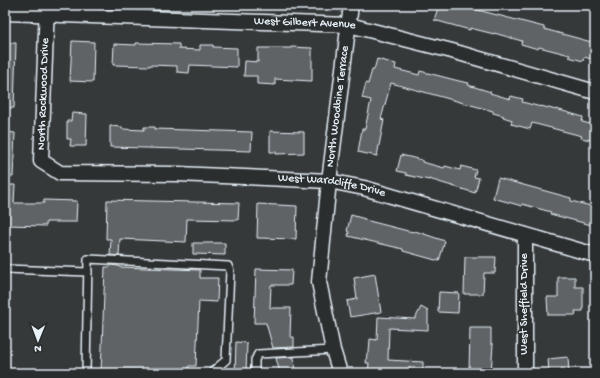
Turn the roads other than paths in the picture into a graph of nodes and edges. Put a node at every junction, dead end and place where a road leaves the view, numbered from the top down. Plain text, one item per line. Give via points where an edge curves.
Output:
1 (351, 5) edge
2 (47, 10) edge
3 (5, 13) edge
4 (349, 25) junction
5 (595, 92) edge
6 (60, 173) joint
7 (329, 181) junction
8 (525, 235) junction
9 (595, 256) edge
10 (5, 269) edge
11 (88, 272) junction
12 (333, 350) junction
13 (86, 373) edge
14 (213, 373) edge
15 (255, 373) edge
16 (340, 373) edge
17 (525, 373) edge

1 - 4 street, North Woodbine Terrace
2 - 3 street, West Gilbert Avenue
2 - 4 street, West Gilbert Avenue
2 - 6 street, North Rockwood Drive via 42,161
4 - 5 street, West Gilbert Avenue
4 - 7 street, North Woodbine Terrace
6 - 7 street, West Wardcliffe Drive via 178,174
7 - 8 street, West Wardcliffe Drive via 364,188
7 - 12 street, North Woodbine Terrace via 318,282
8 - 9 street, West Wardcliffe Drive
8 - 17 street, West Sheffield Drive
10 - 11 lane
11 - 13 lane
11 - 14 lane via 88,259 228,266 230,271 226,360
12 - 15 lane via 258,354 255,360
12 - 16 street, North Woodbine Terrace

